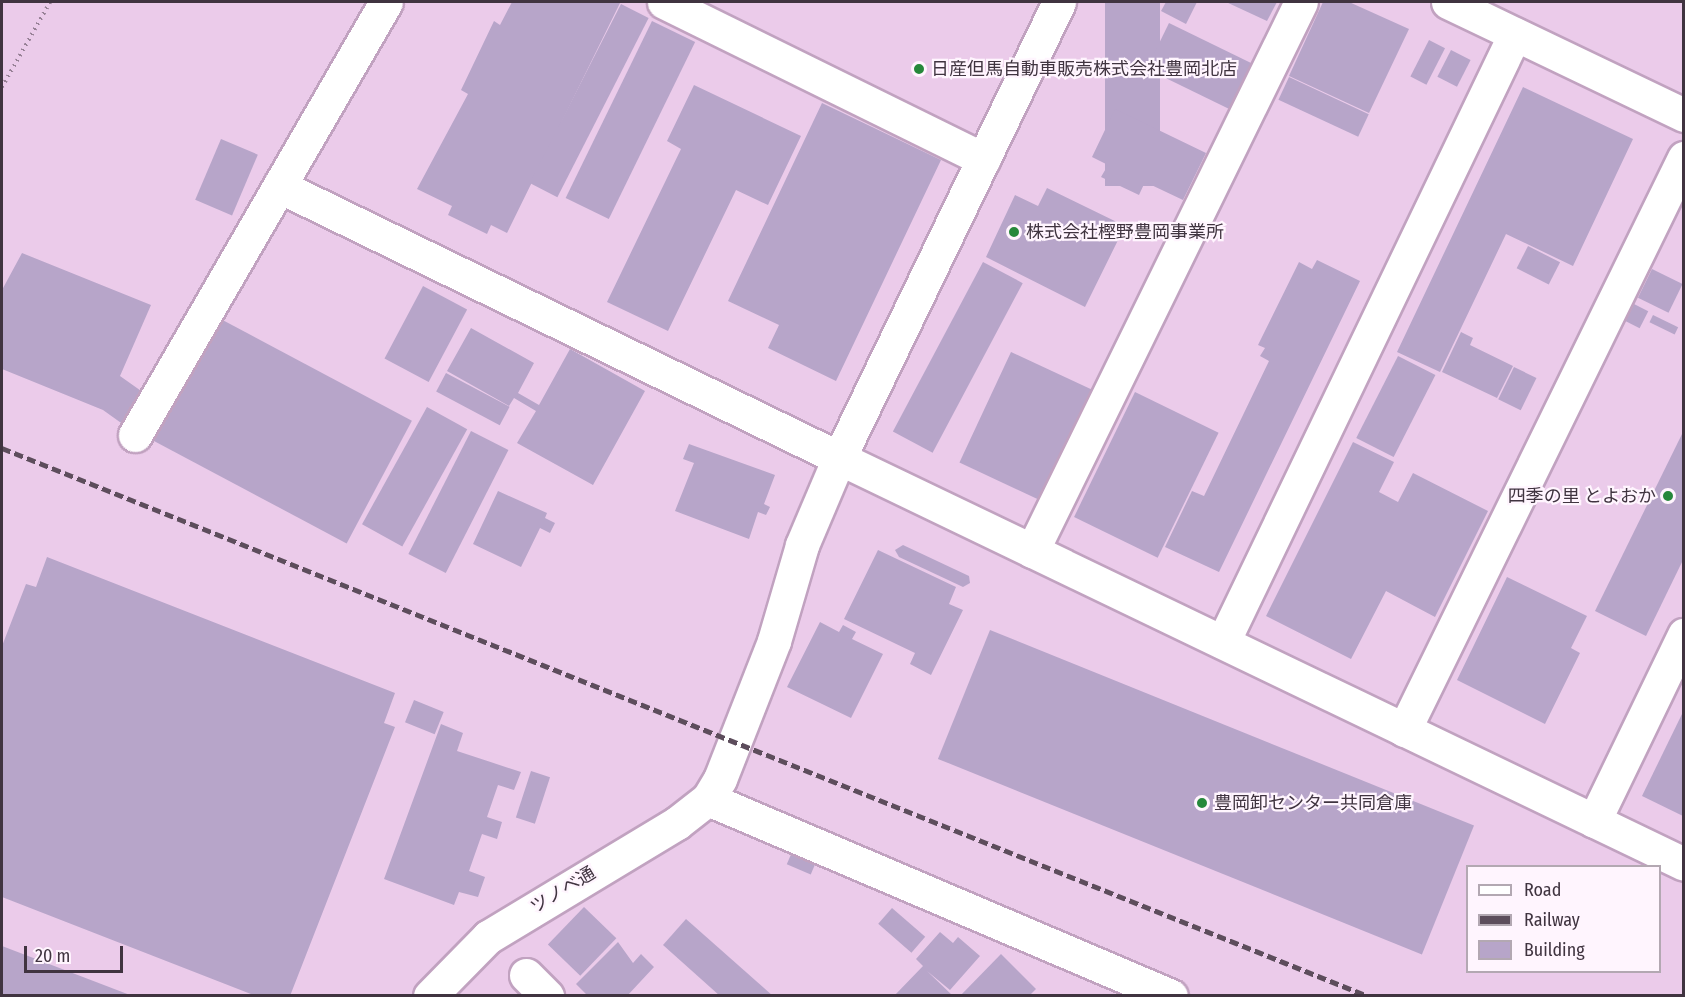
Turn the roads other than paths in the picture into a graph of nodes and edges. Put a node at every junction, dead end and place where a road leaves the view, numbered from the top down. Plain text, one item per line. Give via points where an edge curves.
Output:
1 (386, 2) edge
2 (664, 2) edge
3 (1059, 2) edge
4 (1301, 2) edge
5 (1448, 2) edge
6 (1515, 34) junction
7 (1683, 115) edge
8 (1683, 158) edge
9 (983, 159) junction
10 (279, 186) junction
11 (135, 435) dead end
12 (839, 458) junction
13 (1032, 551) junction
14 (1683, 635) edge
15 (1222, 642) junction
16 (1404, 730) junction
17 (708, 799) junction
18 (1594, 821) junction
19 (1683, 864) edge
20 (430, 996) edge
21 (1171, 996) edge

1 - 10 street
2 - 9 street
3 - 9 street
4 - 13 street
5 - 6 street
6 - 7 street
6 - 15 street
8 - 16 street
9 - 12 street
10 - 11 street
10 - 12 street
12 - 13 street
12 - 17 street via 802,545 774,641 720,779
13 - 15 street
14 - 18 street
15 - 16 street
16 - 18 street
17 - 20 street, ツノベ通 via 677,823 488,937
17 - 21 street
18 - 19 street

